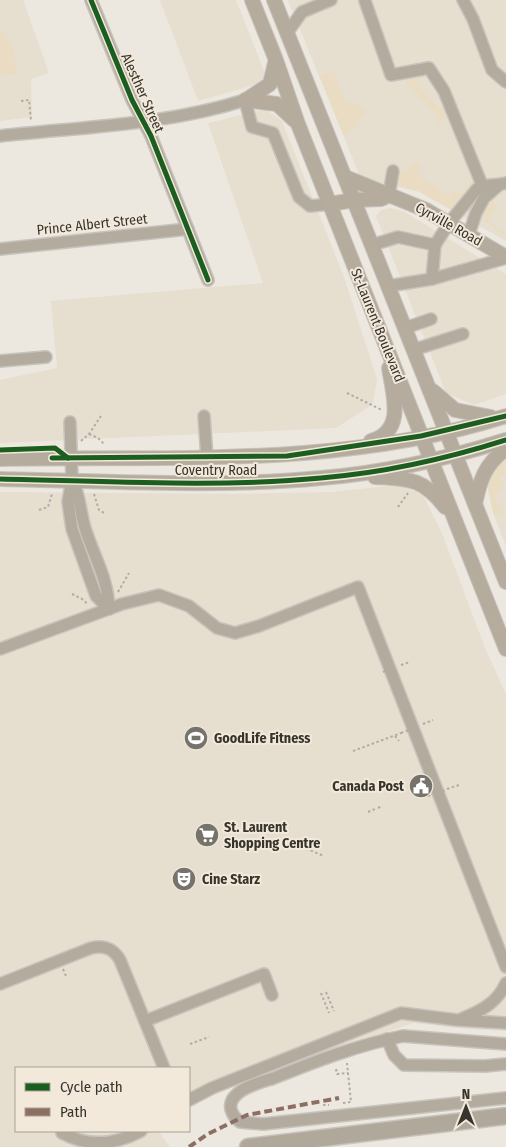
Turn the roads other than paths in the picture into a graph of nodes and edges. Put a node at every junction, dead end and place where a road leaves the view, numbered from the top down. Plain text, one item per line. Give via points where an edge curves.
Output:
1 (90, 0) edge
2 (252, 0) edge
3 (274, 0) edge
4 (331, 0) edge
5 (363, 0) edge
6 (463, 0) edge
7 (287, 33) junction
8 (276, 60) junction
9 (506, 82) edge
10 (245, 100) junction
11 (142, 121) junction
12 (298, 124) junction
13 (0, 136) edge
14 (393, 171) dead end
15 (345, 177) junction
16 (503, 184) edge
17 (482, 186) junction
18 (389, 195) junction
19 (354, 200) junction
20 (330, 204) junction
21 (449, 223) junction
22 (188, 230) junction
23 (469, 234) junction
24 (372, 245) junction
25 (435, 245) junction
26 (0, 249) edge
27 (506, 257) edge
28 (432, 279) junction
29 (208, 280) dead end
30 (388, 286) junction
31 (431, 319) dead end
32 (405, 328) junction
33 (462, 334) dead end
34 (385, 342) junction
35 (414, 350) junction
36 (46, 357) dead end
37 (0, 361) edge
38 (428, 387) junction
39 (204, 416) dead end
40 (502, 417) edge
41 (70, 422) dead end
42 (446, 432) junction
43 (422, 436) junction
44 (506, 440) edge
45 (332, 450) junction
46 (506, 450) edge
47 (456, 456) junction
48 (72, 458) junction
49 (207, 458) junction
50 (0, 459) edge
51 (431, 461) junction
52 (347, 475) junction
53 (0, 479) edge
54 (72, 479) junction
55 (475, 504) junction
56 (455, 520) junction
57 (506, 582) edge
58 (109, 609) junction
59 (0, 649) edge
60 (506, 649) edge
61 (506, 967) edge
62 (506, 983) edge
63 (0, 984) edge
64 (272, 995) dead end
65 (457, 1020) junction
66 (145, 1021) junction
67 (506, 1023) edge
68 (387, 1039) junction
69 (506, 1044) edge
70 (506, 1064) edge
71 (164, 1067) edge
72 (506, 1098) edge
73 (190, 1099) edge
74 (506, 1116) edge
75 (139, 1132) edge
76 (62, 1133) dead end
77 (248, 1147) edge

1 - 11 street, Alesther Street
2 - 8 main road, St-Laurent Boulevard
3 - 7 main road, St-Laurent Boulevard
4 - 7 street via 302,12
5 - 17 street via 391,75 429,68 444,91
6 - 9 street via 492,70
7 - 15 main road, St-Laurent Boulevard
8 - 10 main road via 270,84
8 - 12 main road, St-Laurent Boulevard
10 - 11 street
10 - 12 main road via 281,106
10 - 20 street via 252,127 273,133 299,197 310,206
11 - 13 street
11 - 22 street, Alesther Street
12 - 20 main road, St-Laurent Boulevard
14 - 18 street
15 - 18 main road, Cyrville Road
15 - 19 main road, St-Laurent Boulevard
16 - 17 street
16 - 23 street via 484,198
17 - 21 street
18 - 19 main road via 371,201
18 - 21 main road, Cyrville Road
19 - 20 main road
19 - 24 main road, St-Laurent Boulevard
20 - 34 main road, St-Laurent Boulevard
21 - 23 main road, Cyrville Road
21 - 25 street
22 - 26 street, Prince Albert Street
22 - 29 street, Alesther Street
23 - 27 main road, Cyrville Road
24 - 25 street via 398,237
24 - 30 main road, St-Laurent Boulevard
25 - 28 street
27 - 28 street
28 - 30 street
30 - 32 main road, St-Laurent Boulevard
31 - 32 street
32 - 35 main road, St-Laurent Boulevard
33 - 35 street
34 - 43 main road, St-Laurent Boulevard
34 - 45 main road via 396,414 394,422 376,440
35 - 38 main road, St-Laurent Boulevard
36 - 37 street
38 - 40 main road via 455,410
38 - 42 main road, St-Laurent Boulevard
39 - 49 street
40 - 42 main road, Coventry Road
41 - 48 street
42 - 43 main road, Coventry Road
42 - 47 main road, St-Laurent Boulevard
43 - 45 main road, Coventry Road
43 - 51 main road, St-Laurent Boulevard
44 - 47 main road, Coventry Road
45 - 49 main road, Coventry Road via 287,456
46 - 55 main road via 484,471
47 - 51 main road, Coventry Road
47 - 55 main road, St-Laurent Boulevard
48 - 49 main road, Coventry Road
48 - 50 main road, Coventry Road
48 - 54 street
51 - 52 main road, Coventry Road
51 - 56 main road, St-Laurent Boulevard
52 - 54 main road, Coventry Road via 233,482
52 - 56 main road via 403,478 421,484 433,492
53 - 54 main road, Coventry Road
54 - 58 street via 68,502 72,529 96,596
55 - 57 main road, St-Laurent Boulevard
56 - 60 main road, St-Laurent Boulevard
58 - 59 street
58 - 61 street via 159,595 189,606 217,628 235,633 358,587
62 - 65 street via 493,1002
63 - 66 street via 90,948 108,948 120,960
64 - 66 street via 264,974
65 - 67 street
65 - 73 street via 414,1013 391,1016
66 - 71 street
68 - 69 street via 403,1036
68 - 70 street via 394,1055 404,1065
68 - 72 street via 332,1055 248,1088 235,1096 232,1113 240,1122 276,1124
74 - 77 highway
75 - 76 street via 118,1142 101,1144 73,1139

